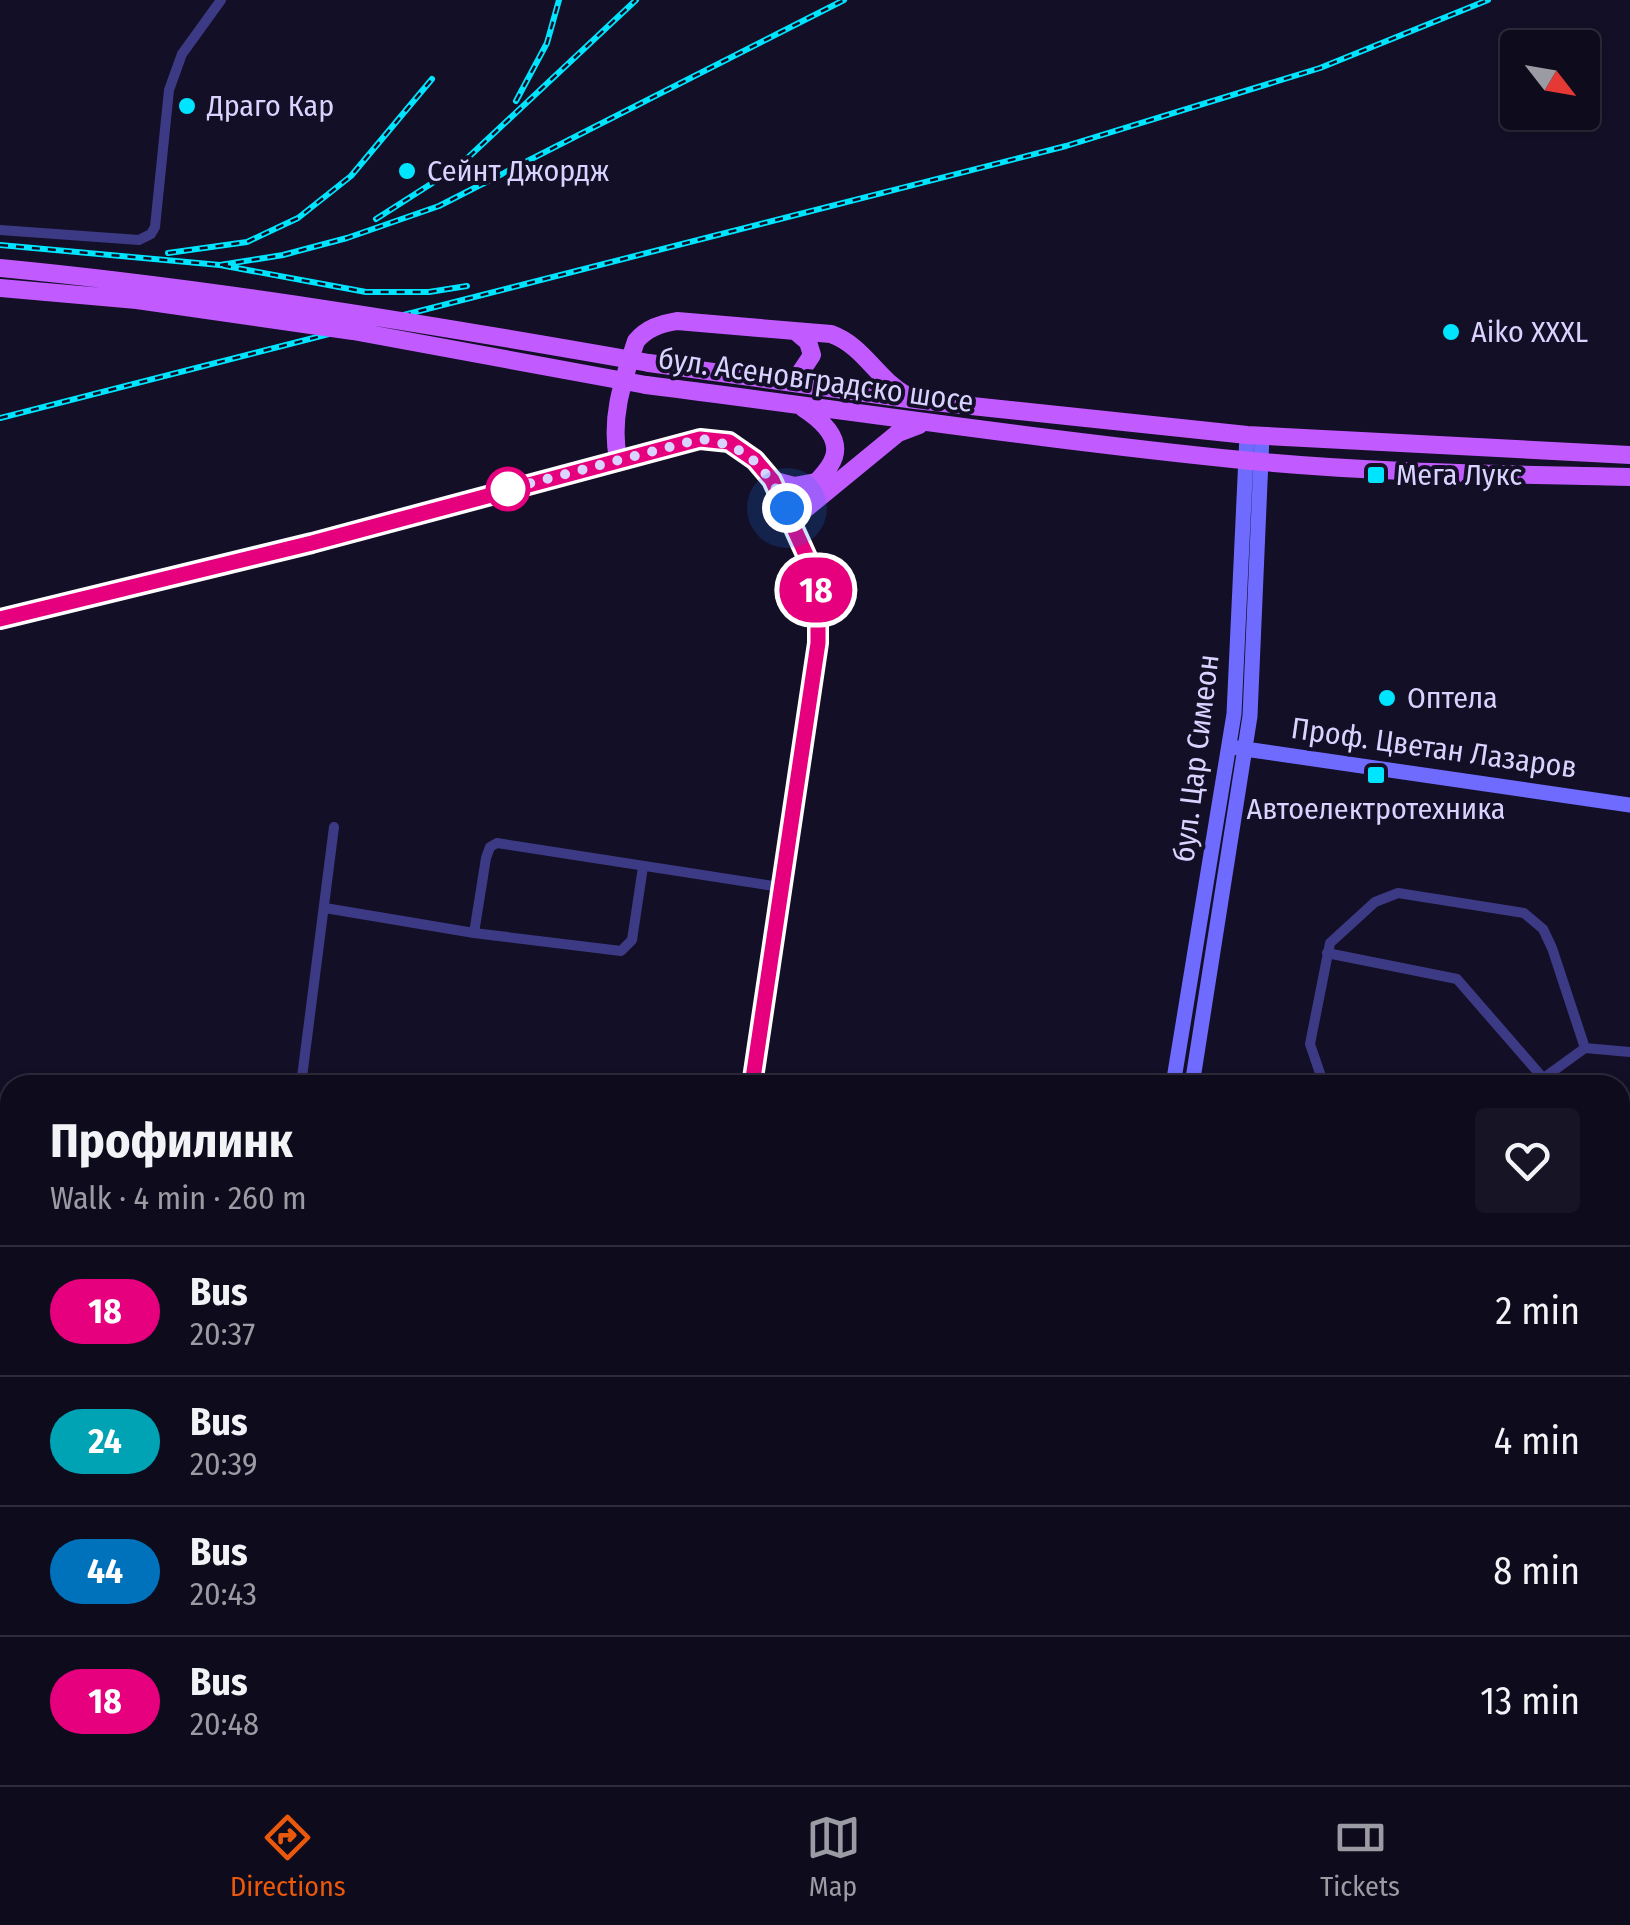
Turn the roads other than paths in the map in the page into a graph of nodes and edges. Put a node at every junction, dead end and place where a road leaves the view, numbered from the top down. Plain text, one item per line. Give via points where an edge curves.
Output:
1 (220, 0) edge
2 (0, 230) edge
3 (0, 268) edge
4 (0, 288) edge
5 (796, 330) junction
6 (778, 380) junction
7 (916, 400) junction
8 (799, 404) junction
9 (924, 424) junction
10 (1254, 436) junction
11 (1630, 455) edge
12 (618, 459) junction
13 (1253, 461) junction
14 (1630, 477) edge
15 (772, 480) junction
16 (816, 482) junction
17 (790, 514) junction
18 (0, 619) edge
19 (1238, 748) junction
20 (1630, 805) edge
21 (334, 827) dead end
22 (643, 866) junction
23 (780, 887) junction
24 (325, 908) junction
25 (474, 932) junction
26 (1328, 953) junction
27 (1585, 1048) junction
28 (1630, 1052) edge
29 (301, 1075) edge
30 (753, 1075) edge
31 (1175, 1075) edge
32 (1193, 1075) edge
33 (1321, 1075) edge
34 (1533, 1075) edge
35 (1548, 1075) edge

1 - 2 street via 182,54 169,90 151,234 139,240
3 - 6 main road, бул. Асеновградско шосе, bridge via 360,312
4 - 8 main road, бул. Асеновградско шосе, bridge via 353,330 646,385
5 - 6 main road via 812,355 798,376
5 - 7 main road via 849,340 882,378
5 - 12 main road via 677,321 642,333 616,402
6 - 7 main road, бул. Асеновградско шосе
7 - 10 main road, бул. Асеновградско шосе
8 - 9 main road, бул. Асеновградско шосе
8 - 16 main road via 836,439 835,454
9 - 13 main road, бул. Асеновградско шосе
9 - 17 main road via 898,433
10 - 11 main road, бул. Асеновградско шосе
10 - 13 main road, бул. Цар Симеон
12 - 15 street via 700,439 729,442
12 - 18 street
13 - 14 main road, бул. Асеновградско шосе
13 - 19 main road, бул. Цар Симеон
15 - 16 main road
15 - 17 street
16 - 17 main road
17 - 23 street via 812,568 818,643
19 - 20 main road, Проф. Цветан Лазаров
19 - 31 main road, бул. Цар Симеон
19 - 32 main road, бул. Цар Симеон
21 - 24 street
22 - 23 street
22 - 25 street via 632,940 621,951
22 - 25 street via 497,843 486,858
23 - 30 street
24 - 25 street
24 - 29 street
26 - 27 street via 1330,943 1375,902 1398,893 1524,913 1552,948
26 - 33 street via 1310,1044
26 - 34 street via 1457,979
27 - 28 street
27 - 35 street

